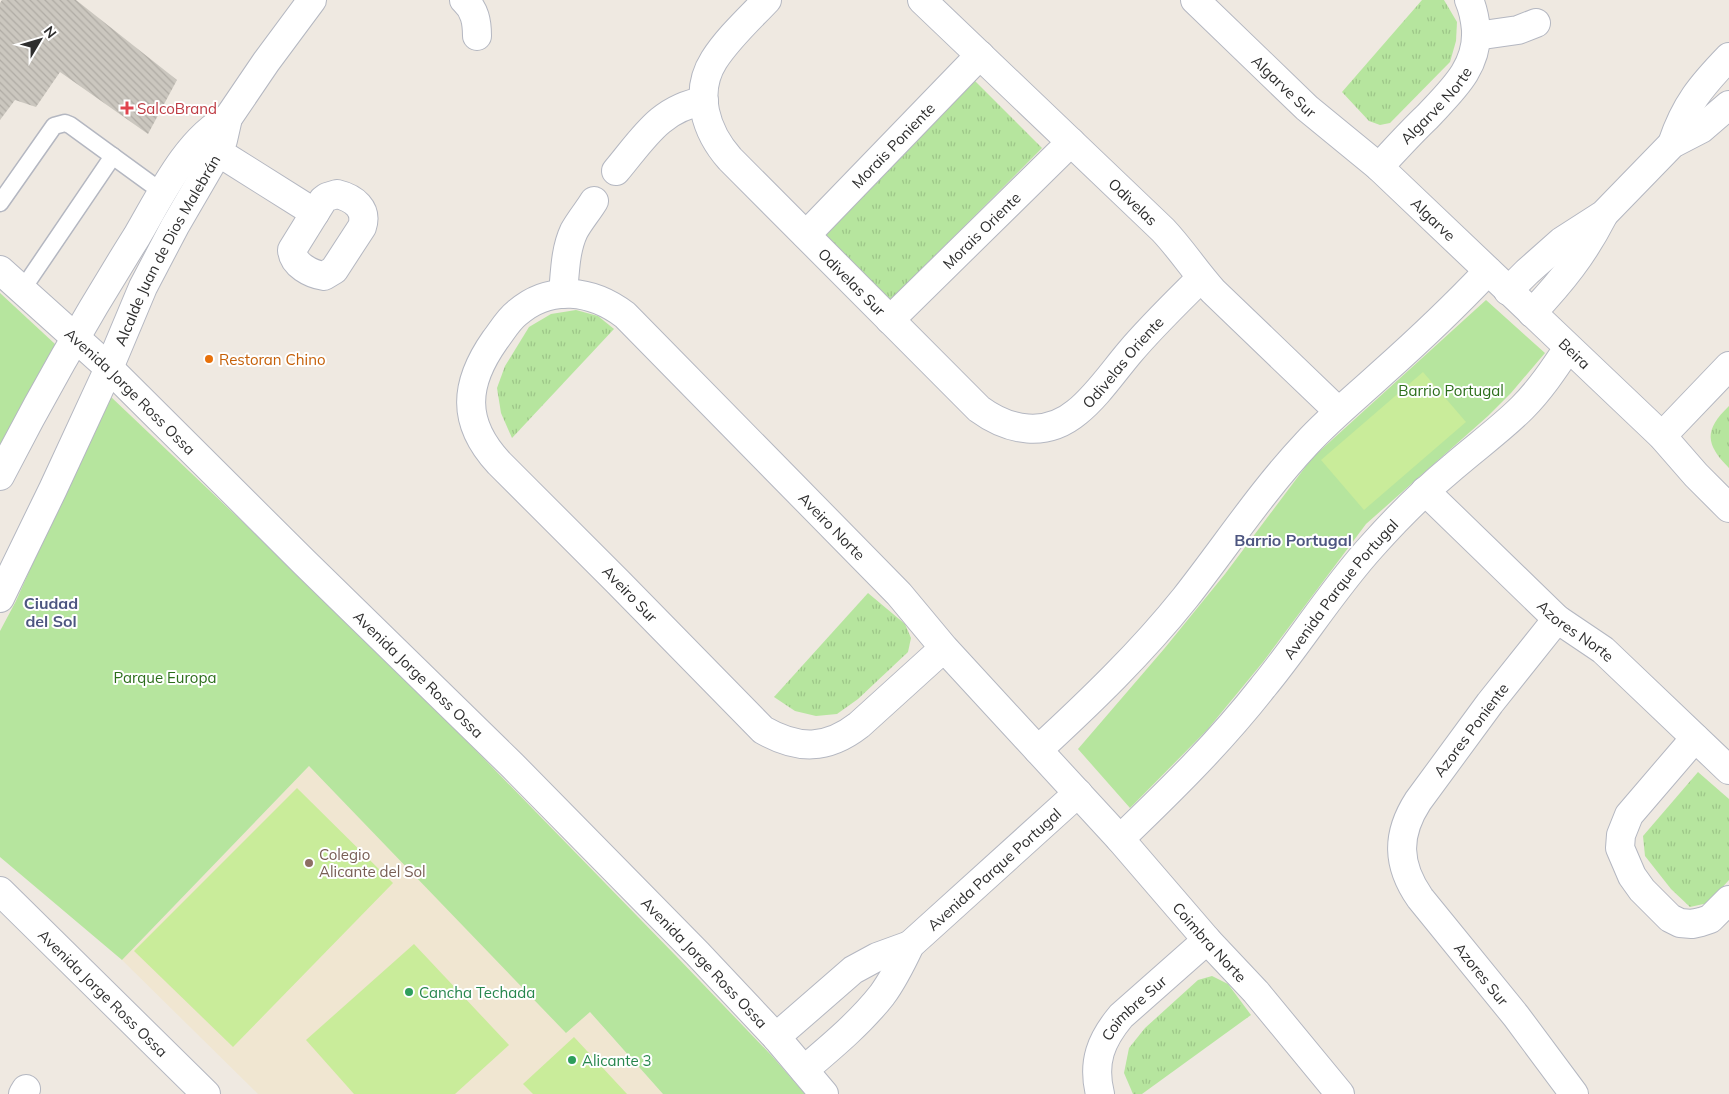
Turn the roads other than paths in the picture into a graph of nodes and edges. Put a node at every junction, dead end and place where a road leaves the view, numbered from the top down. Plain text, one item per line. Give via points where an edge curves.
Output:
1 (464, 0) edge
2 (767, 0) edge
3 (922, 0) edge
4 (1195, 0) edge
5 (1469, 0) edge
6 (305, 2) edge
7 (1536, 23) dead end
8 (478, 36) dead end
9 (1476, 36) junction
10 (980, 55) junction
11 (1729, 56) edge
12 (704, 101) junction
13 (1729, 104) edge
14 (228, 118) junction
15 (1071, 142) junction
16 (1672, 144) junction
17 (218, 152) junction
18 (113, 156) junction
19 (1379, 167) junction
20 (616, 171) dead end
21 (162, 192) junction
22 (594, 201) dead end
23 (0, 203) edge
24 (314, 212) dead end
25 (1604, 214) junction
26 (806, 235) junction
27 (0, 270) edge
28 (1488, 272) junction
29 (1201, 278) junction
30 (22, 290) junction
31 (1508, 291) junction
32 (564, 294) junction
33 (1532, 313) junction
34 (890, 320) junction
35 (76, 338) junction
36 (1568, 348) junction
37 (1729, 366) edge
38 (109, 368) junction
39 (1338, 411) junction
40 (1033, 429) joint
41 (1662, 436) junction
42 (0, 476) edge
43 (1426, 491) junction
44 (1729, 508) edge
45 (0, 598) edge
46 (1557, 619) junction
47 (944, 648) junction
48 (1694, 738) junction
49 (1038, 750) junction
50 (1729, 770) edge
51 (1078, 793) junction
52 (1120, 838) junction
53 (1402, 850) joint
54 (0, 891) edge
55 (1729, 900) edge
56 (1206, 940) junction
57 (910, 945) junction
58 (776, 1037) junction
59 (804, 1070) junction
60 (206, 1094) edge
61 (824, 1094) edge
62 (1100, 1094) edge
63 (1340, 1094) edge
64 (1574, 1094) edge

1 - 8 street via 475,15
2 - 12 street, Odivelas Sur via 713,62 706,77
3 - 10 street, Odivelas
4 - 19 street, Algarve Sur via 1307,108
5 - 9 street, Algarve Norte
6 - 14 street, Alcalde Juan de Dios Malebrán
7 - 9 street via 1518,30
9 - 19 street, Algarve Norte via 1471,63 1463,78
10 - 15 street, Odivelas
10 - 26 street, Morais Poniente
11 - 16 street via 1696,94
12 - 20 street via 677,108 663,117
12 - 26 street, Odivelas Sur via 709,126 721,149
13 - 16 street via 1701,129
14 - 17 street, Alcalde Juan de Dios Malebrán
14 - 21 street, Alcalde Juan de Dios Malebrán via 200,138
15 - 29 street, Odivelas via 1163,230
15 - 34 street, Morais Oriente
16 - 25 street
17 - 24 street
17 - 38 street, Alcalde Juan de Dios Malebrán via 161,252
18 - 21 lane
18 - 23 lane via 70,125 59,123
18 - 30 lane
19 - 28 street, Algarve
21 - 35 street, Alcalde Juan de Dios Malebrán
22 - 32 street via 571,239
25 - 31 street via 1562,241
25 - 33 street via 1578,260
26 - 34 street, Odivelas Sur
27 - 30 street, Avenida Jorge Ross Ossa
28 - 31 street, Beira
28 - 39 street
29 - 39 street, Odivelas
29 - 40 street, Odivelas Oriente via 1146,334 1076,414 1063,422
30 - 35 street, Avenida Jorge Ross Ossa
31 - 33 street, Beira
32 - 47 street, Aveiro Norte via 602,300 625,315 899,594
32 - 47 street, Aveiro Sur via 546,297 516,313 480,363 471,404 480,437 499,464 763,730 793,744 809,745 836,739 859,725
33 - 36 street, Beira
34 - 40 street, Odivelas Sur via 985,413 1004,424
35 - 38 street, Avenida Jorge Ross Ossa
35 - 42 street, Alcalde Juan de Dios Malebrán
36 - 41 street, Beira
36 - 43 street, Avenida Parque Portugal via 1523,407
37 - 41 street
38 - 45 street, Alcalde Juan de Dios Malebrán
38 - 58 street, Avenida Jorge Ross Ossa via 512,765
39 - 49 street via 1277,475 1186,597 1151,638
41 - 44 street, Beira
43 - 46 street, Azores Norte
43 - 52 street, Avenida Parque Portugal via 1370,547 1263,688 1220,738
46 - 48 street, Azores Norte via 1603,650
46 - 53 street, Azores Poniente via 1418,801 1408,816
47 - 49 street, Aveiro Norte
48 - 50 street, Azores Norte
48 - 55 street via 1629,815 1620,848 1642,890 1670,918 1692,924 1701,922 1710,919
49 - 51 street, Aveiro Norte
51 - 52 street, Coimbra Norte
51 - 57 street, Avenida Parque Portugal
52 - 56 street, Coimbra Norte
53 - 64 street, Azores Sur via 1410,884
54 - 60 street, Avenida Jorge Ross Ossa
56 - 62 street, Coimbre Sur via 1109,1030 1097,1064
56 - 63 street, Coimbra Norte via 1256,992
57 - 58 street, Avenida Parque Portugal via 853,970
57 - 59 street, Avenida Parque Portugal via 882,995
58 - 59 street, Avenida Jorge Ross Ossa
59 - 61 street, Avenida Jorge Ross Ossa

